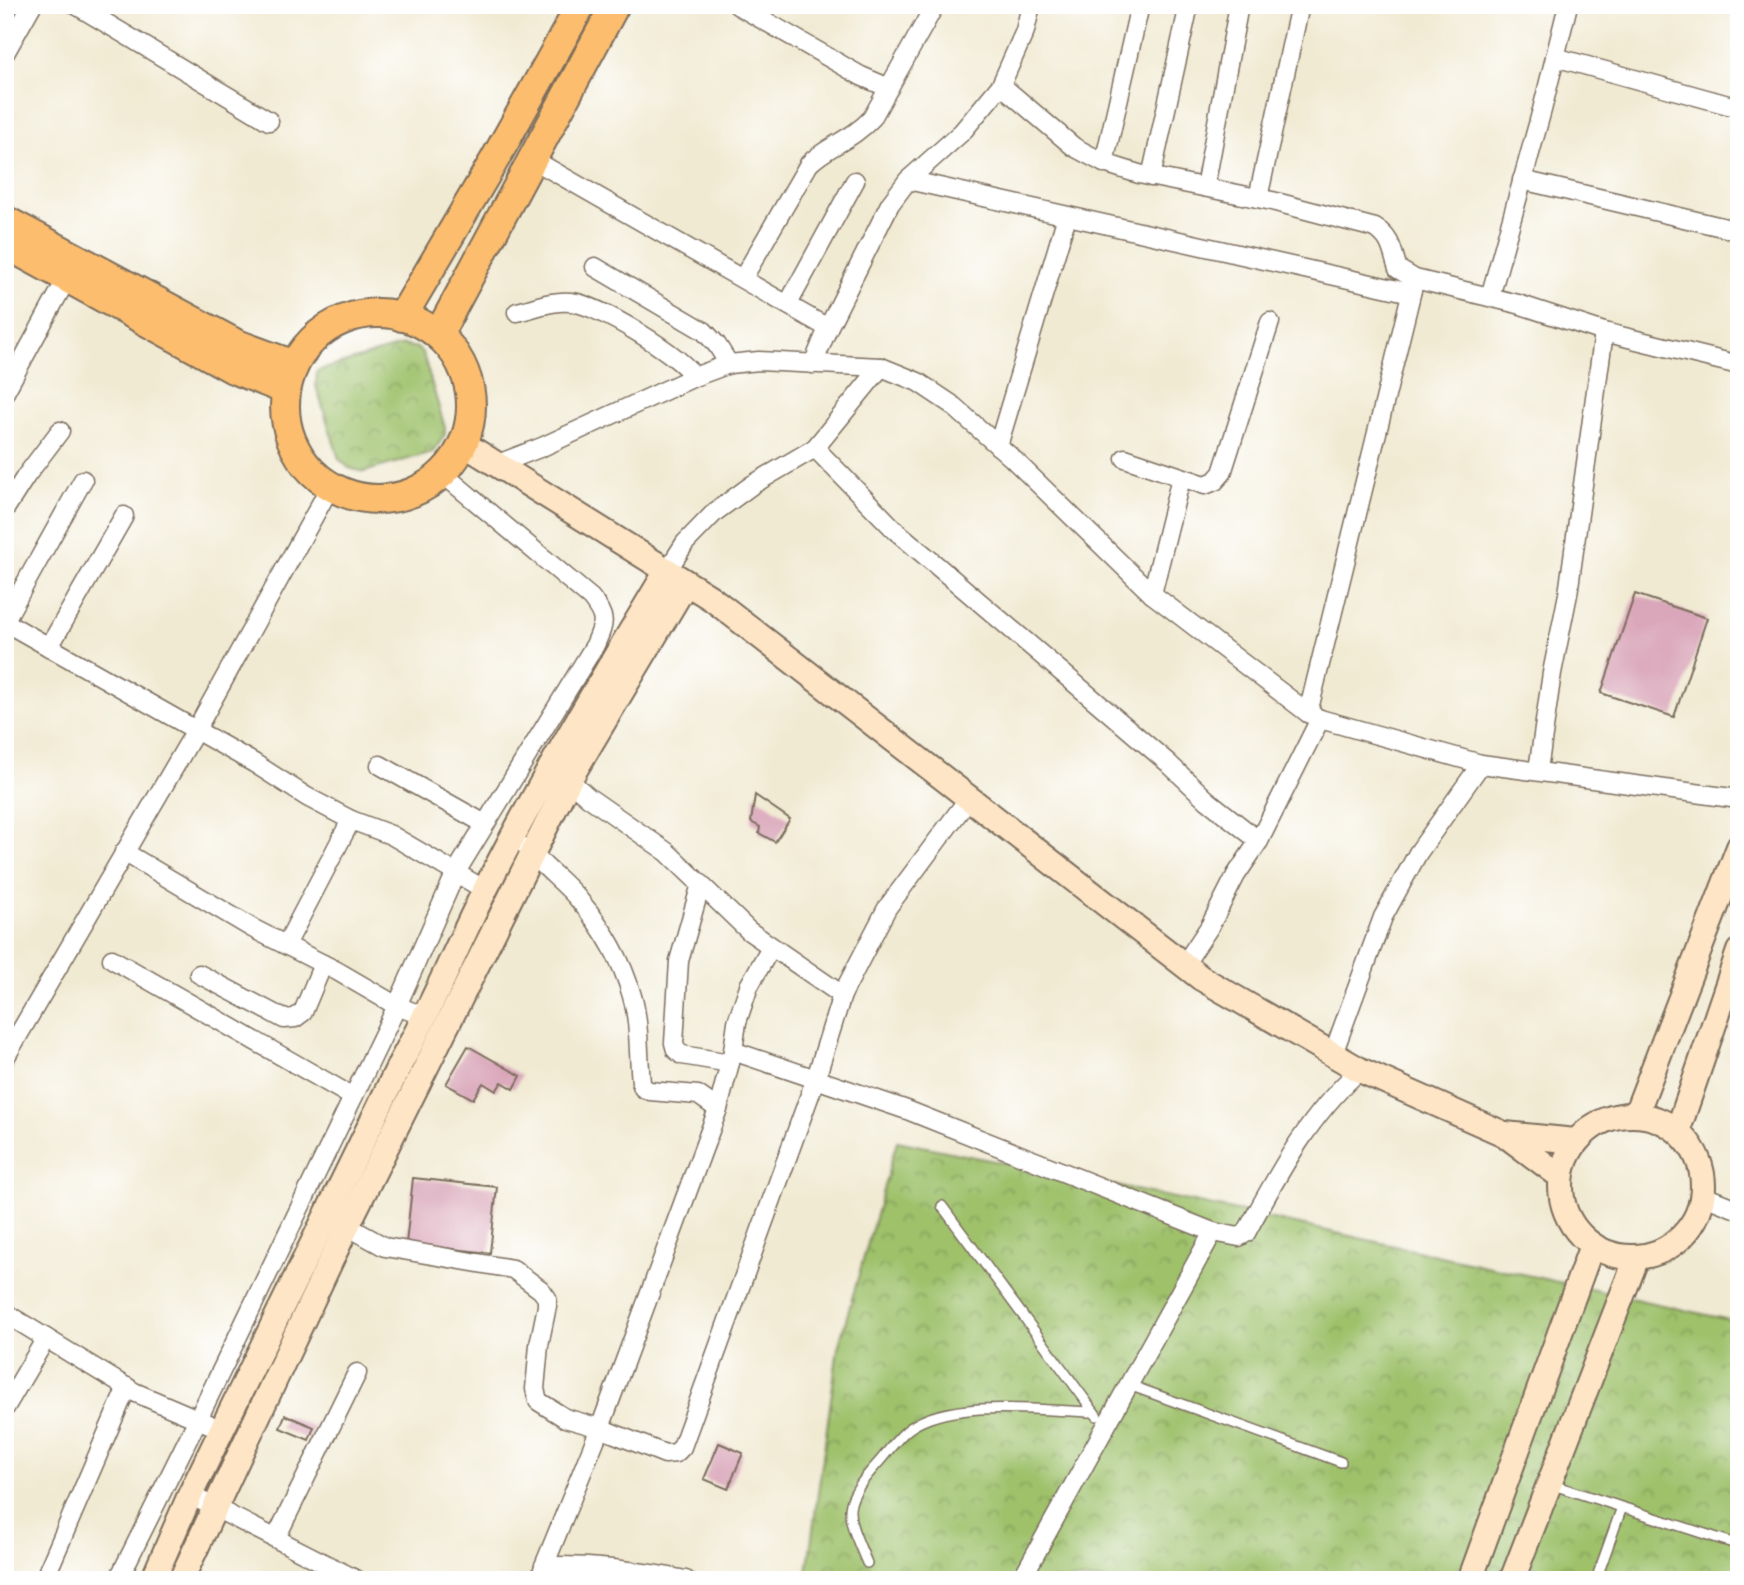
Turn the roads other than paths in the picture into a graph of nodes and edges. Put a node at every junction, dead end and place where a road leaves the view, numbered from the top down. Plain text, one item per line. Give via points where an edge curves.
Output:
1 (33, 5) edge
2 (76, 5) edge
3 (581, 5) edge
4 (615, 5) edge
5 (737, 5) edge
6 (935, 5) edge
7 (1031, 5) edge
8 (1140, 5) edge
9 (1189, 5) edge
10 (1238, 5) edge
11 (1300, 5) edge
12 (1568, 5) edge
13 (5, 53) edge
14 (1555, 57) junction
15 (1001, 85) junction
16 (889, 88) junction
17 (1739, 108) edge
18 (269, 121) dead end
19 (532, 159) junction
20 (1104, 163) junction
21 (1151, 177) junction
22 (908, 180) junction
23 (1522, 180) junction
24 (855, 181) dead end
25 (1205, 187) junction
26 (1258, 198) junction
27 (1067, 216) junction
28 (5, 220) edge
29 (1739, 231) edge
30 (5, 244) edge
31 (595, 267) dead end
32 (743, 278) junction
33 (66, 279) junction
34 (1413, 286) junction
35 (1490, 297) junction
36 (788, 304) junction
37 (517, 313) dead end
38 (402, 317) junction
39 (1270, 322) dead end
40 (828, 328) junction
41 (1604, 332) junction
42 (438, 335) junction
43 (813, 364) junction
44 (729, 365) junction
45 (1739, 365) edge
46 (881, 368) junction
47 (290, 377) junction
48 (694, 377) junction
49 (5, 391) edge
50 (60, 431) dead end
51 (464, 444) junction
52 (998, 446) junction
53 (815, 448) junction
54 (1125, 458) dead end
55 (498, 464) junction
56 (443, 474) junction
57 (1181, 478) junction
58 (83, 480) dead end
59 (330, 487) junction
60 (5, 509) edge
61 (124, 516) dead end
62 (677, 577) junction
63 (1152, 594) junction
64 (5, 621) edge
65 (49, 647) junction
66 (1314, 716) junction
67 (196, 730) junction
68 (1481, 764) junction
69 (380, 765) dead end
70 (1538, 770) junction
71 (569, 780) junction
72 (969, 798) junction
73 (1739, 799) edge
74 (351, 820) junction
75 (485, 824) junction
76 (516, 833) junction
77 (1259, 841) junction
78 (1739, 847) edge
79 (124, 852) junction
80 (532, 854) junction
81 (456, 872) junction
82 (701, 884) junction
83 (485, 890) junction
84 (286, 945) junction
85 (771, 947) junction
86 (1739, 951) edge
87 (112, 959) dead end
88 (323, 964) junction
89 (1184, 965) junction
90 (199, 974) dead end
91 (842, 995) junction
92 (397, 1006) junction
93 (426, 1017) junction
94 (1333, 1054) junction
95 (732, 1057) junction
96 (5, 1058) edge
97 (1360, 1070) junction
98 (816, 1078) junction
99 (353, 1097) junction
100 (718, 1109) junction
101 (1636, 1114) junction
102 (1678, 1130) junction
103 (1504, 1134) junction
104 (1576, 1141) junction
105 (1560, 1176) junction
106 (1704, 1196) junction
107 (942, 1206) dead end
108 (1739, 1210) edge
109 (336, 1223) junction
110 (1213, 1232) junction
111 (1592, 1245) junction
112 (1637, 1257) junction
113 (5, 1313) edge
114 (46, 1338) junction
115 (357, 1373) dead end
116 (1129, 1385) junction
117 (127, 1387) junction
118 (5, 1408) edge
119 (1094, 1412) junction
120 (198, 1419) junction
121 (1106, 1427) junction
122 (600, 1428) junction
123 (221, 1430) junction
124 (1341, 1462) dead end
125 (1548, 1483) junction
126 (190, 1495) junction
127 (1622, 1507) junction
128 (216, 1508) junction
129 (276, 1538) junction
130 (1739, 1545) edge
131 (867, 1563) dead end
132 (542, 1573) edge
133 (44, 1580) edge
134 (118, 1580) edge
135 (152, 1580) edge
136 (181, 1580) edge
137 (357, 1580) edge
138 (686, 1580) edge
139 (1021, 1580) edge
140 (1470, 1580) edge
141 (1512, 1580) edge
142 (1596, 1580) edge

1 - 13 street
2 - 18 street
3 - 38 main road
4 - 19 main road
5 - 16 street
6 - 16 street
7 - 15 street via 1025,31
8 - 20 street
9 - 21 street
10 - 25 street
11 - 26 street
12 - 14 street
14 - 17 street
14 - 23 street
15 - 20 street via 1073,147
15 - 22 street via 962,132
16 - 32 street via 860,131 809,164
19 - 32 street
19 - 42 main road
20 - 21 street
21 - 25 street
22 - 27 street
22 - 40 street via 890,204
23 - 29 street
23 - 35 street
24 - 36 street
25 - 26 street
26 - 34 street via 1383,233 1391,243 1398,269
27 - 34 street
27 - 52 street
28 - 47 main road
30 - 33 main road
31 - 44 street via 704,331
32 - 36 street
33 - 47 main road via 233,369
33 - 49 street
34 - 35 street
34 - 66 street
35 - 41 street
36 - 40 street
37 - 48 street via 561,302 590,306 677,358
38 - 42 main road
38 - 47 main road via 377,313 328,327 309,344
39 - 57 street via 1222,473 1205,485
40 - 43 street
41 - 45 street
41 - 70 street
42 - 51 main road via 458,359 470,388
43 - 44 street via 759,361
43 - 46 street
44 - 48 street
46 - 52 street via 918,382
46 - 53 street
47 - 59 main road via 285,418 293,446 309,469
48 - 55 street
50 - 60 street
51 - 55 main road
51 - 56 main road
52 - 63 street
53 - 62 street via 715,512 685,543
53 - 77 street via 895,530
54 - 57 street
55 - 62 main road
56 - 59 main road via 418,491 389,499 359,497
56 - 75 street via 591,598 604,623
57 - 63 street
58 - 64 street
59 - 67 street
61 - 65 street
62 - 71 main road
62 - 72 main road via 711,598
62 - 76 main road via 550,768
63 - 66 street
64 - 65 street
65 - 67 street
66 - 68 street
66 - 77 street
67 - 74 street
67 - 79 street
68 - 70 street
68 - 94 street via 1418,853 1382,917
69 - 75 street
70 - 73 street
71 - 80 main road
71 - 82 street via 667,852
72 - 89 main road
72 - 91 street via 887,908
74 - 81 street via 391,835
74 - 84 street
75 - 81 street
76 - 80 street
76 - 83 main road
77 - 89 street
78 - 101 main road
79 - 84 street
79 - 96 street
80 - 100 street via 565,884 609,939 632,997 643,1088 698,1095
80 - 109 main road
81 - 83 street
81 - 92 street
82 - 85 street
82 - 95 street via 679,961 674,1043 682,1055
83 - 93 main road
84 - 88 street
85 - 91 street
85 - 95 street via 749,986
86 - 102 main road
87 - 99 street
88 - 90 street via 303,1012 284,1019
88 - 92 street
89 - 94 main road
91 - 98 street
92 - 93 street
92 - 99 street
93 - 109 main road via 401,1062
94 - 97 main road
95 - 98 street
95 - 100 street
97 - 103 main road
97 - 110 street via 1302,1135 1246,1233 1239,1237
98 - 110 street
98 - 122 street via 682,1447 665,1454
99 - 120 street
100 - 122 street
101 - 102 main road via 1659,1119
101 - 104 main road via 1614,1116
102 - 106 main road via 1694,1149 1703,1172
103 - 104 main road
103 - 105 main road
104 - 105 main road
105 - 111 main road via 1564,1208 1574,1228
106 - 108 street
106 - 112 main road via 1696,1219 1681,1238 1661,1251
107 - 119 lane
109 - 122 street via 385,1247 513,1269 541,1290 547,1306 539,1345 538,1401 565,1418
109 - 123 main road
109 - 128 main road
110 - 116 street
111 - 112 main road via 1613,1255
111 - 140 main road
112 - 125 main road
113 - 114 street
114 - 117 street
114 - 118 street
115 - 129 street
116 - 121 street
116 - 124 lane
117 - 120 street
117 - 133 street
119 - 121 lane
119 - 131 lane via 982,1408 943,1413 909,1428 858,1485 850,1504 850,1523
120 - 123 street
120 - 134 street
121 - 139 street
122 - 132 street
123 - 126 main road
125 - 127 lane
125 - 141 main road
126 - 128 street
126 - 135 main road
127 - 130 lane
127 - 142 lane
128 - 129 street
128 - 136 main road
129 - 137 street
132 - 138 street via 583,1565

